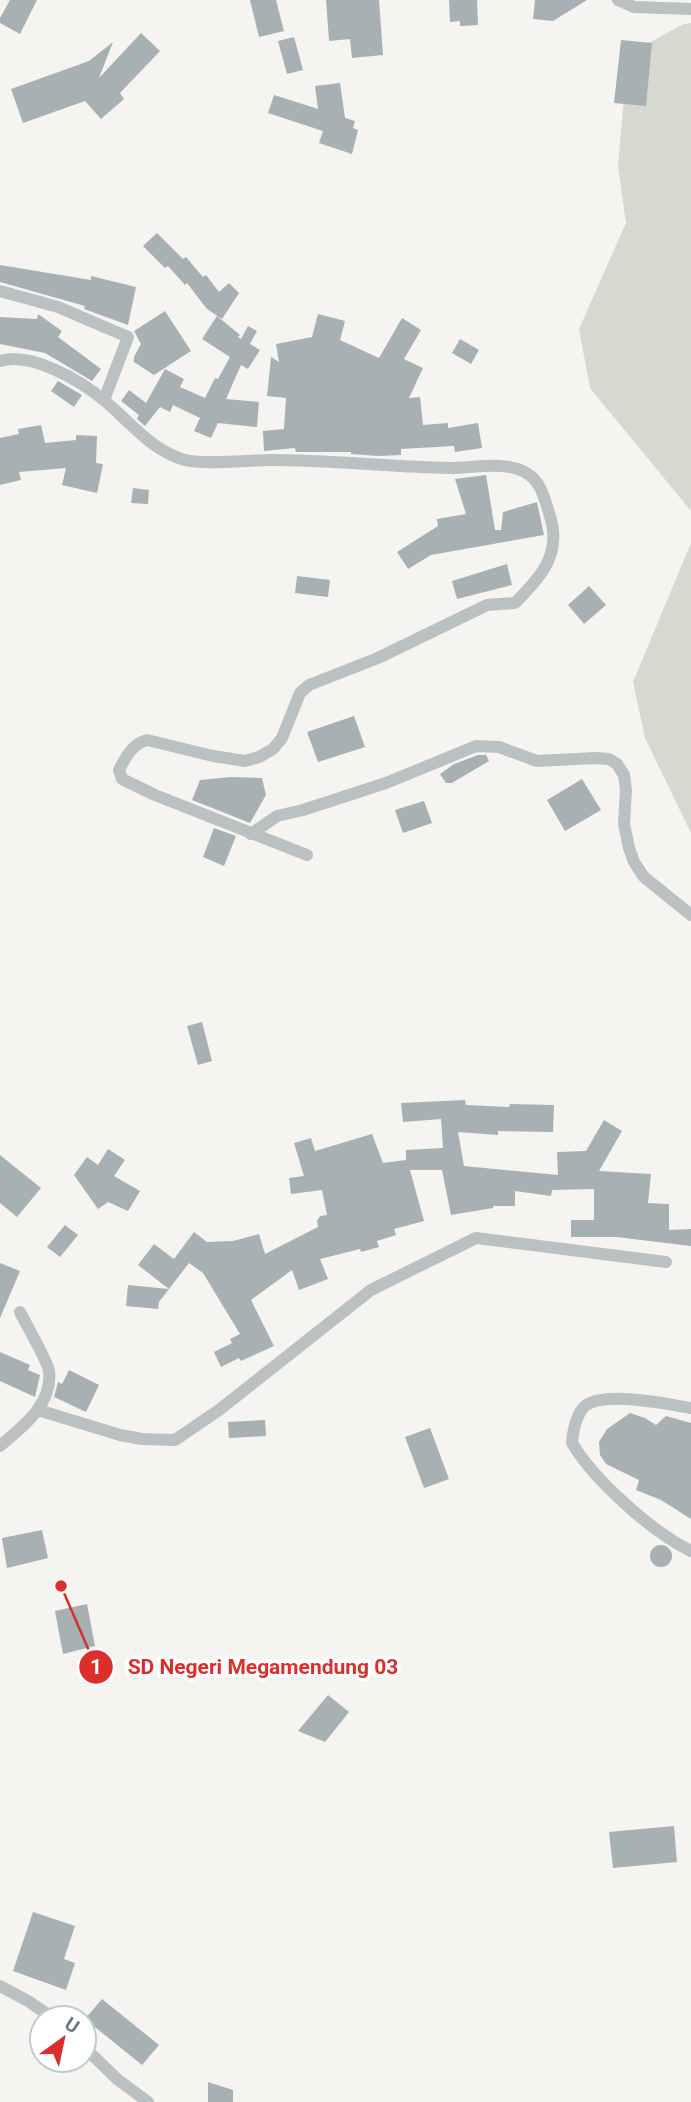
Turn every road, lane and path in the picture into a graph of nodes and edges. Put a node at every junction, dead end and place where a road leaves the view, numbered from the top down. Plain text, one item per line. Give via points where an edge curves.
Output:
1 (618, 0) edge
2 (691, 9) edge
3 (0, 291) edge
4 (0, 361) edge
5 (104, 400) junction
6 (251, 834) junction
7 (307, 855) dead end
8 (691, 915) edge
9 (666, 1262) dead end
10 (20, 1312) dead end
11 (691, 1408) edge
12 (38, 1410) junction
13 (0, 1446) edge
14 (691, 1551) edge
15 (0, 1986) edge
16 (32, 2004) edge
17 (98, 2061) edge
18 (148, 2102) edge

1 - 2 street via 645,8
3 - 5 street via 58,307 128,337
4 - 5 street via 12,357 47,367
5 - 6 street via 143,438 187,461 508,467 528,473 542,490 554,530 551,557 541,576 515,603 487,605 309,685 300,693 282,738 259,757 245,761 147,740 135,746 123,762 119,770 122,779
6 - 7 street
6 - 8 street via 277,816 386,783 476,746 499,747 537,761 609,759 624,775 624,824 634,862 644,877
9 - 12 street via 477,1238 371,1290 175,1440 120,1435
10 - 12 street via 49,1370 48,1392
11 - 14 street via 604,1399 586,1405 572,1443 583,1461 626,1503 670,1541
12 - 13 street
15 - 16 street
17 - 18 street

